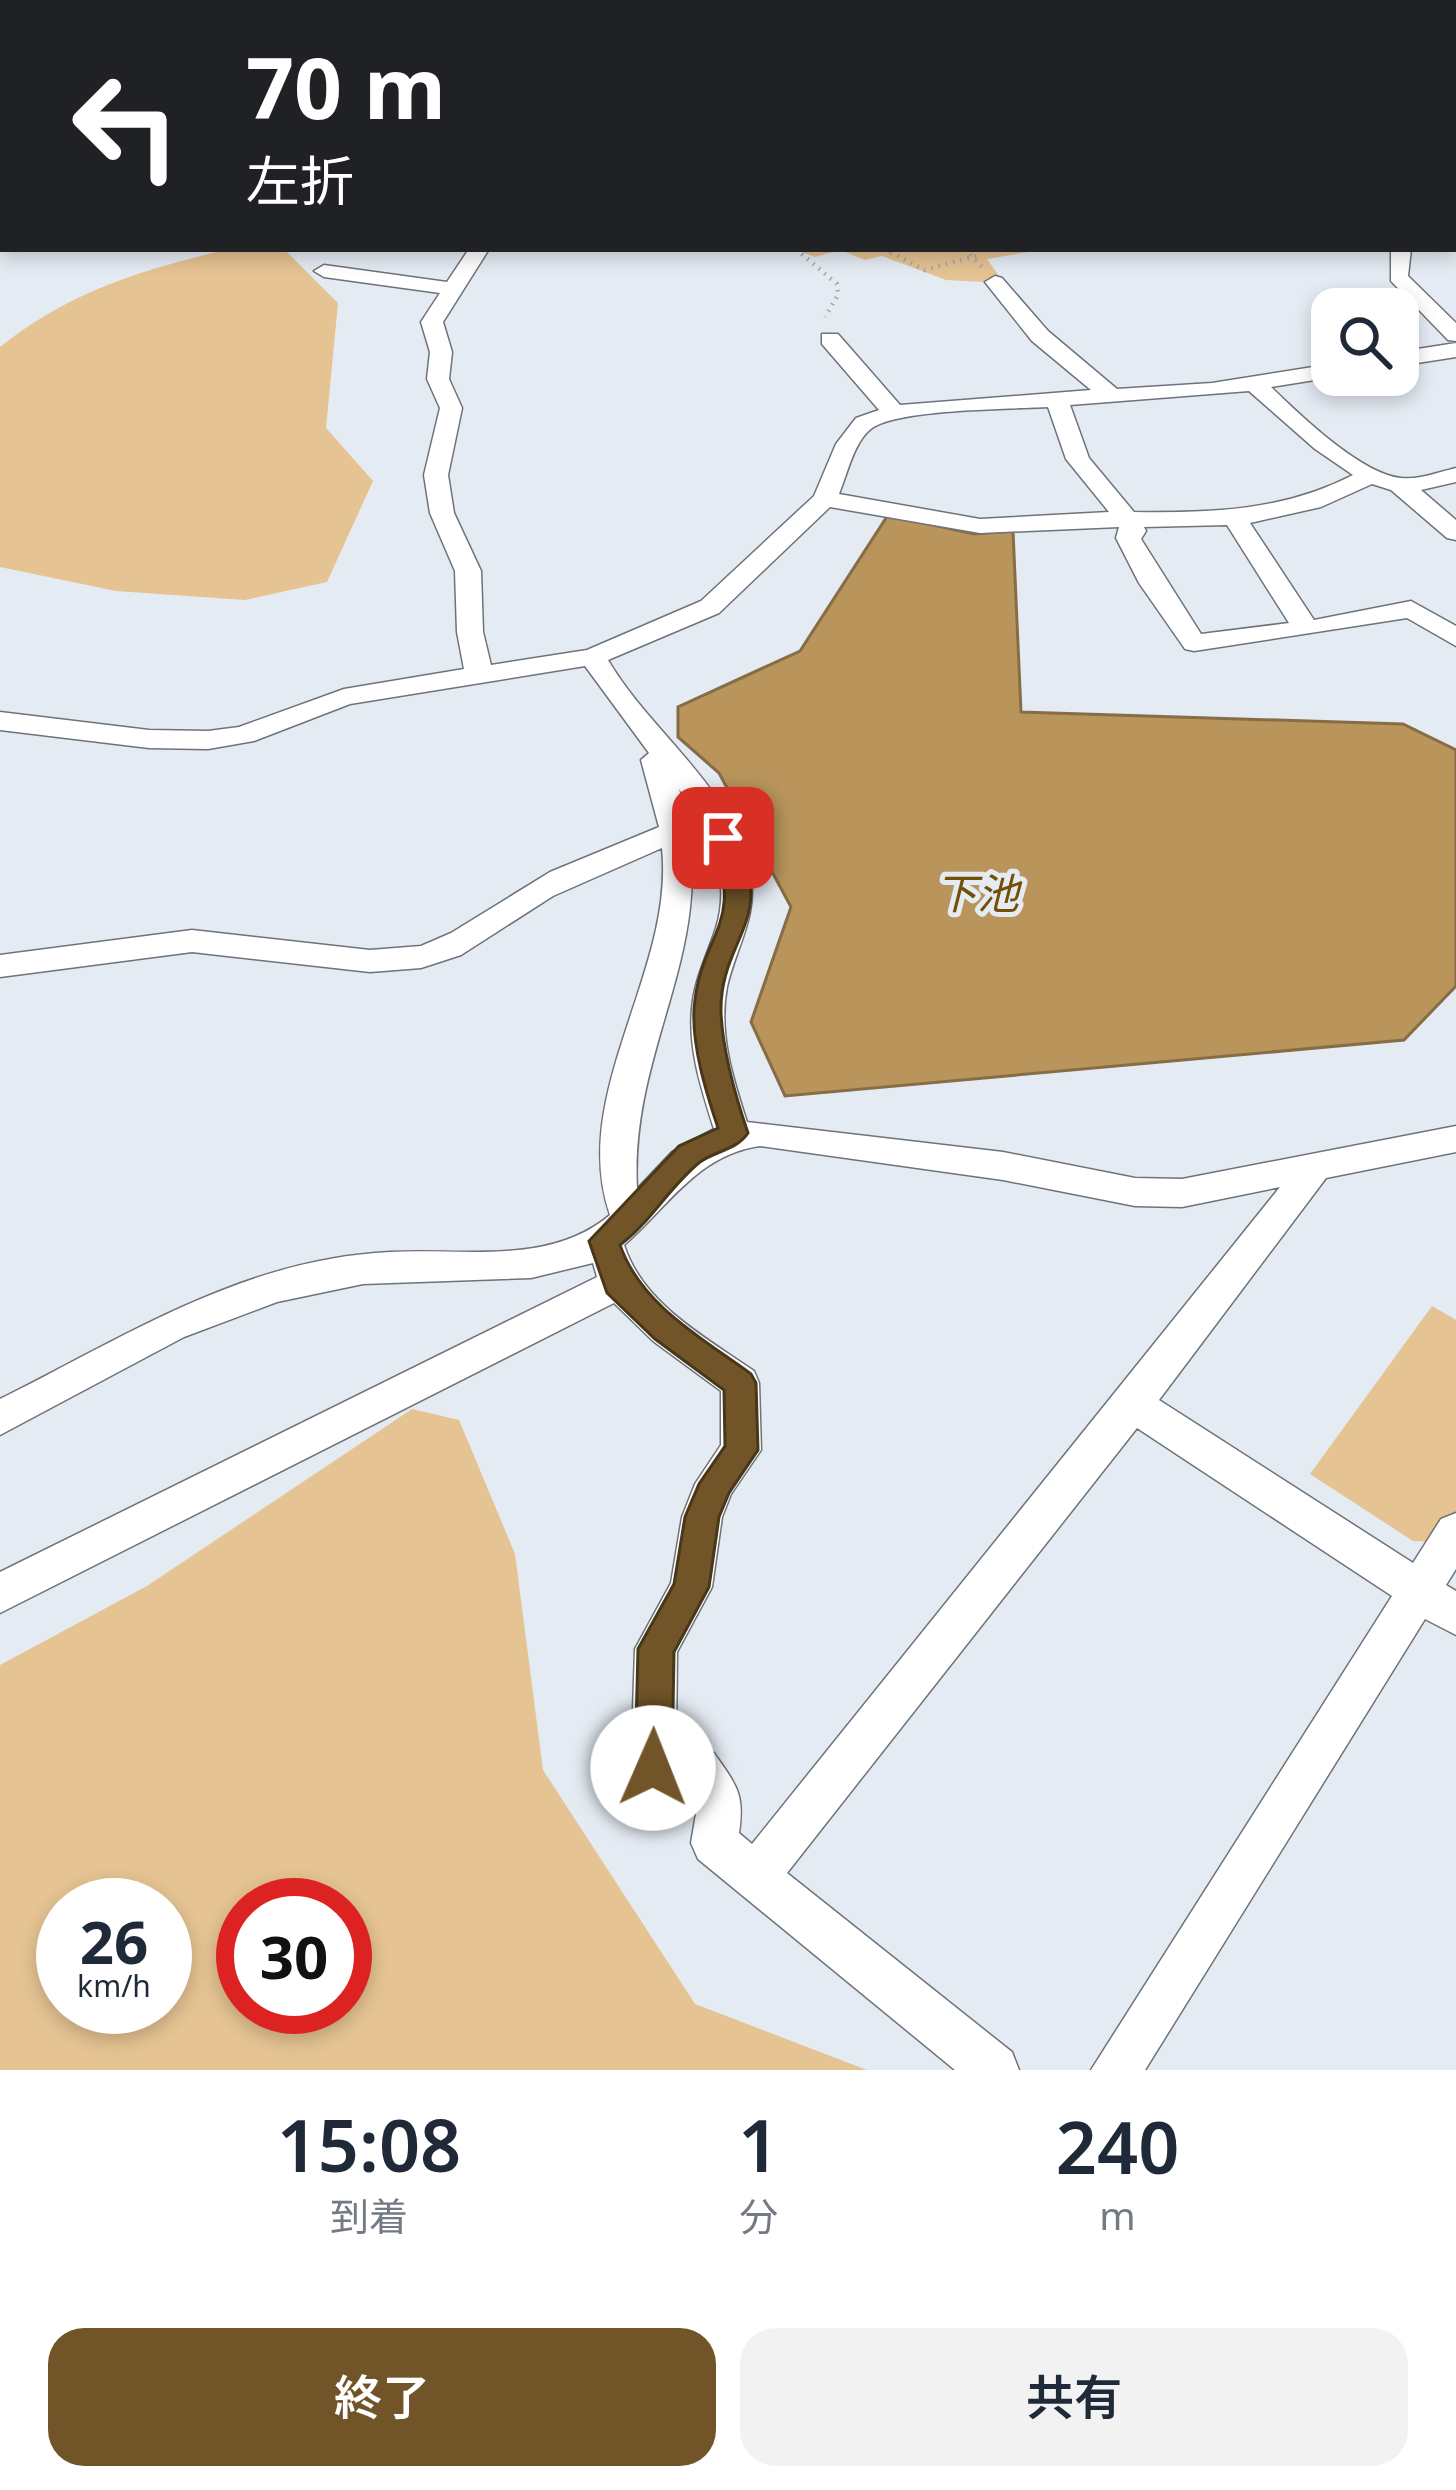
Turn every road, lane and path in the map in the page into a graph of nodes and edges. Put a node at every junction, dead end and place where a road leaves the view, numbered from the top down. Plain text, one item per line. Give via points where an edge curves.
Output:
1 (477, 252) edge
2 (799, 252) edge
3 (889, 252) edge
4 (1401, 252) edge
5 (976, 256) dead end
6 (325, 272) dead end
7 (995, 282) dead end
8 (453, 289) junction
9 (1456, 335) edge
10 (830, 339) joint
11 (1456, 350) edge
12 (1419, 355) edge
13 (1311, 375) edge
14 (1255, 384) junction
15 (1113, 397) junction
16 (1057, 400) junction
17 (893, 413) junction
18 (1374, 474) junction
19 (1456, 475) edge
20 (1400, 485) junction
21 (825, 499) junction
22 (1127, 520) junction
23 (1236, 520) junction
24 (1456, 532) edge
25 (1307, 629) junction
26 (1456, 638) edge
27 (592, 657) junction
28 (478, 674) junction
29 (0, 721) edge
30 (650, 740) junction
31 (676, 831) junction
32 (0, 966) edge
33 (734, 1133) junction
34 (1456, 1139) edge
35 (1314, 1168) junction
36 (617, 1232) junction
37 (618, 1284) junction
38 (1131, 1402) junction
39 (0, 1418) edge
40 (1456, 1532) edge
41 (0, 1593) edge
42 (1436, 1603) edge
43 (756, 1875) junction
44 (994, 2070) edge
45 (1116, 2070) edge

1 - 8 street
2 - 10 path via 836,284 838,296 820,324
3 - 5 path via 925,270
4 - 9 street via 1398,277
6 - 8 street
7 - 15 street via 1040,336
8 - 28 street via 432,322 442,352 438,380 451,408 436,476 442,513 468,571
10 - 17 street
11 - 12 street
13 - 14 street
14 - 15 street
14 - 18 street via 1318,441
15 - 16 street
16 - 17 street
16 - 22 street via 1078,459
17 - 21 street via 864,423
18 - 20 street
18 - 23 street via 1302,508
19 - 20 street
20 - 24 street
21 - 22 street via 980,526
21 - 27 street via 710,607
22 - 23 street
22 - 25 street via 1151,584 1194,643
23 - 25 street
25 - 26 street via 1411,608
27 - 28 street
27 - 30 street
28 - 29 street via 344,697 244,735 208,740
30 - 31 street
30 - 33 street via 713,814 734,863 741,906 707,1010
31 - 32 street via 528,897 455,946 423,957 327,958 220,941
31 - 36 street via 671,945 619,1110
33 - 35 street via 1003,1166 1135,1192 1231,1187
33 - 36 street via 690,1154
34 - 35 street
35 - 38 street
36 - 37 street
36 - 39 street via 537,1263 412,1264 275,1286 160,1330
37 - 41 street
37 - 43 street via 740,1383 741,1450 716,1484 691,1587 656,1649 653,1768 698,1768 721,1803 715,1843
38 - 42 street
38 - 43 street
40 - 42 street
42 - 45 street
43 - 44 street

